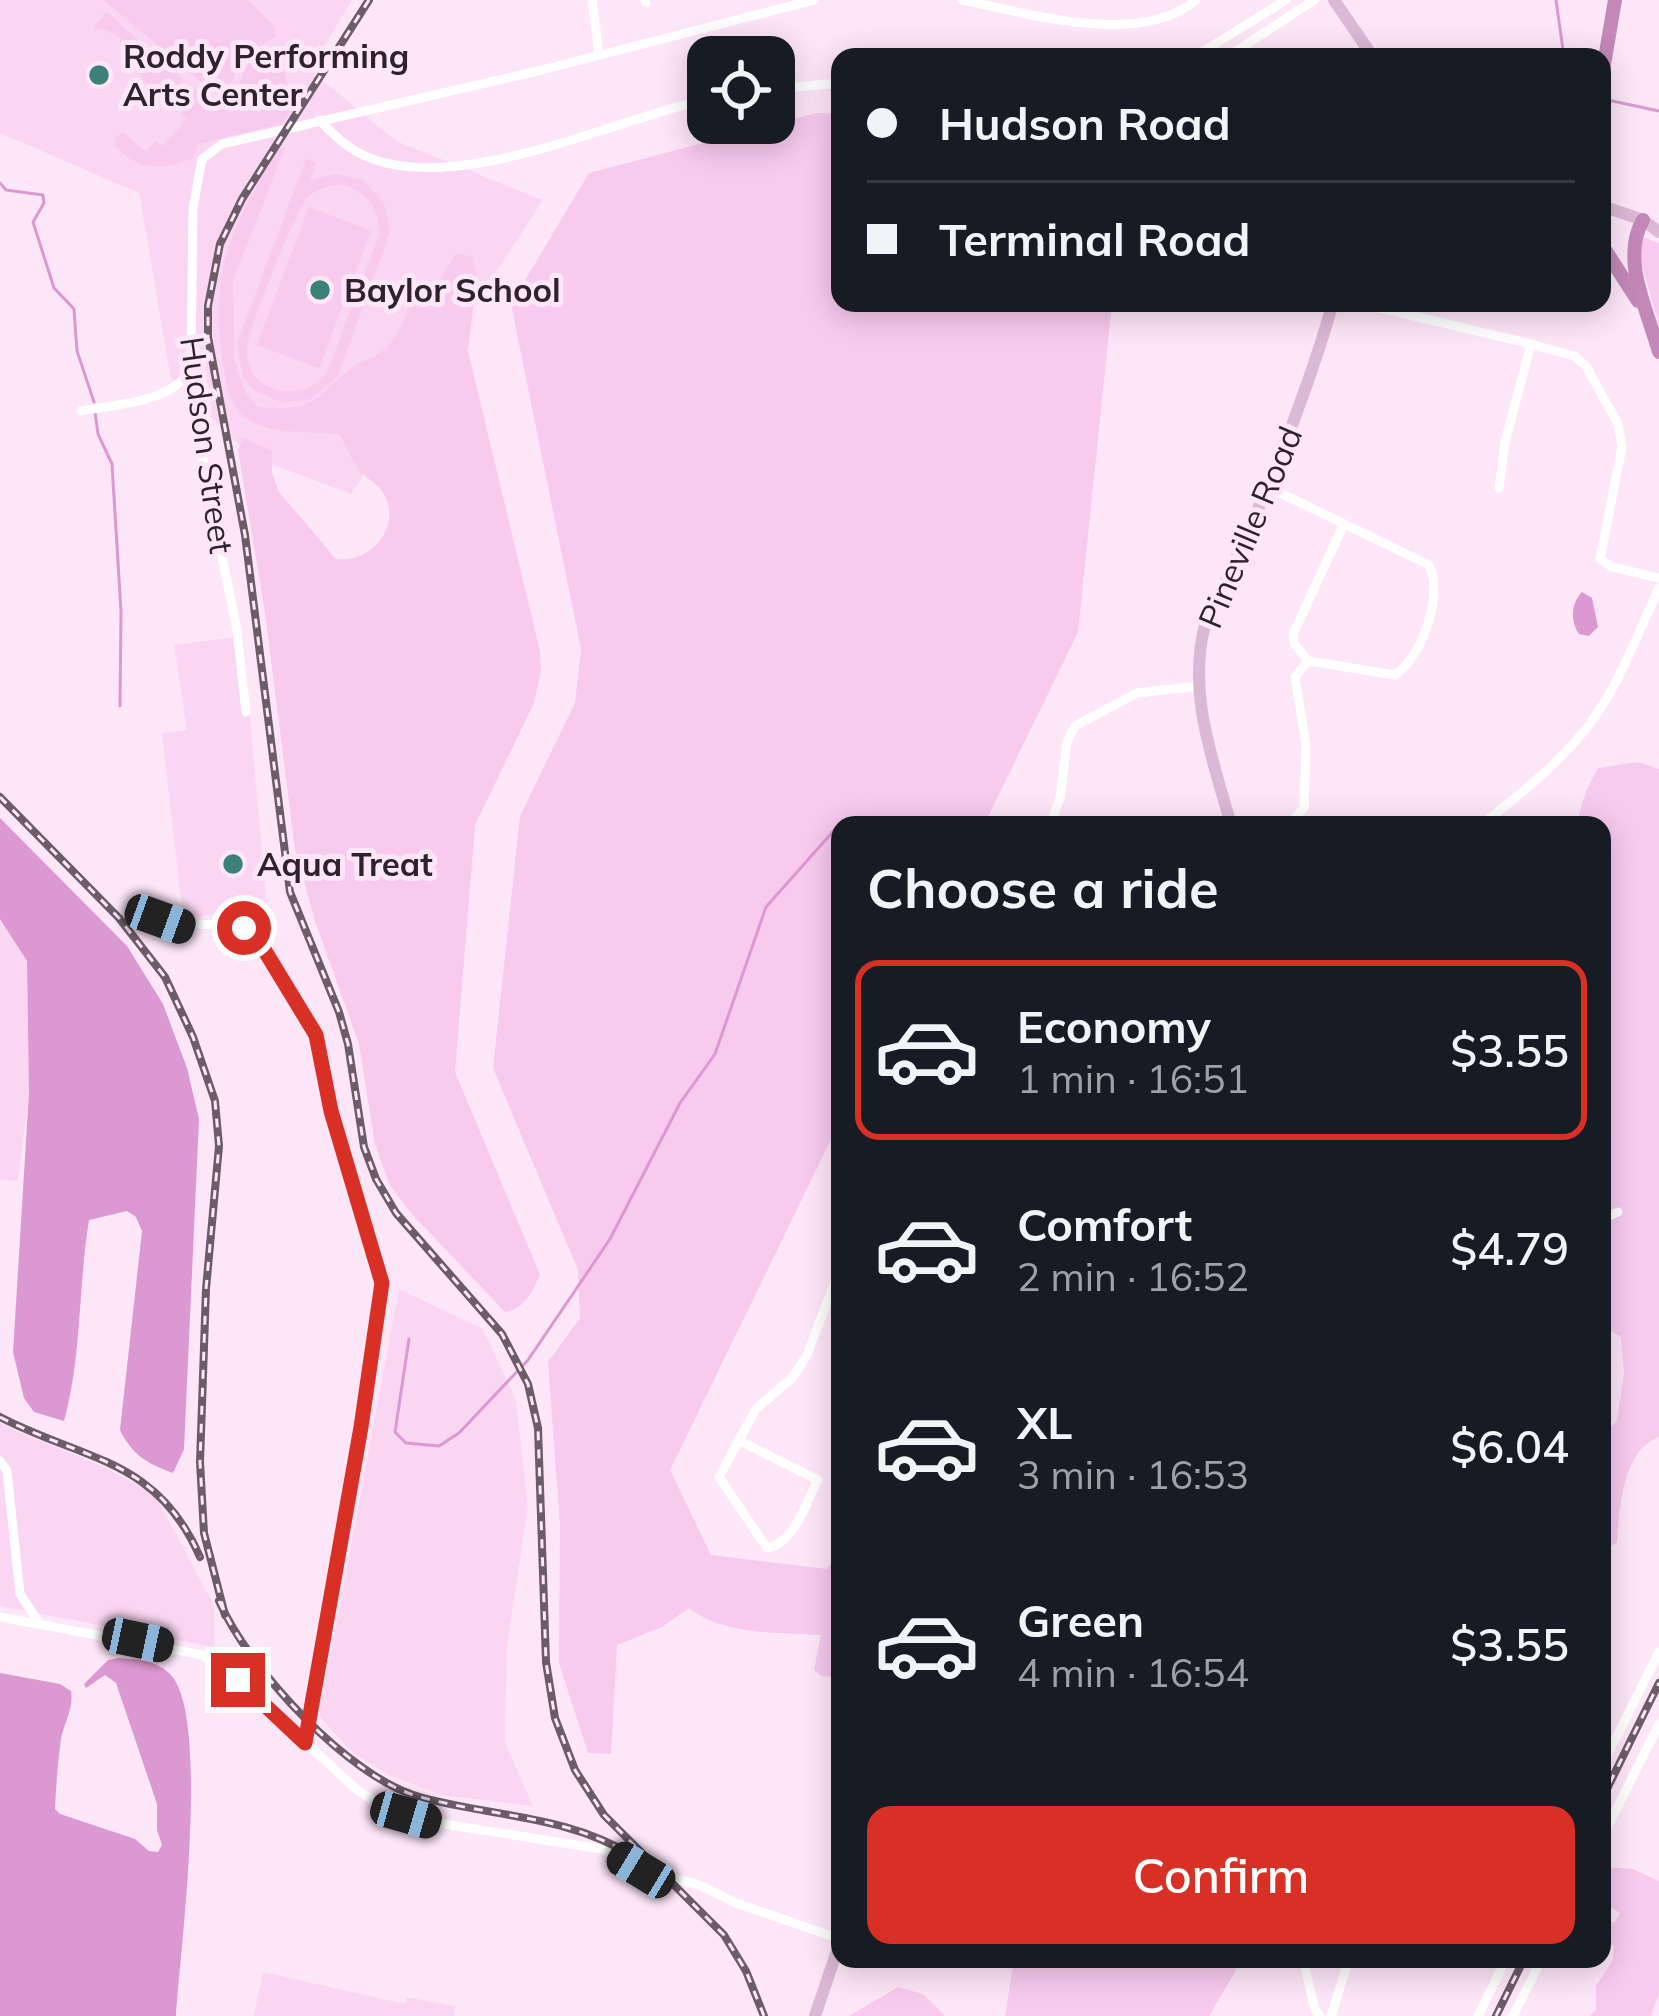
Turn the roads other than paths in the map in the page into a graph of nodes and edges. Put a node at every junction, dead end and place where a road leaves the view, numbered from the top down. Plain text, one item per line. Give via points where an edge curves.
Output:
1 (592, 0) edge
2 (814, 0) edge
3 (962, 0) edge
4 (1196, 0) edge
5 (1286, 0) edge
6 (1314, 0) edge
7 (1334, 0) edge
8 (1615, 0) edge
9 (1209, 48) edge
10 (1240, 48) edge
11 (1367, 48) edge
12 (1607, 48) edge
13 (599, 54) junction
14 (831, 84) edge
15 (795, 87) edge
16 (687, 105) edge
17 (320, 120) junction
18 (1611, 209) edge
19 (1651, 220) edge
20 (1659, 232) edge
21 (1611, 258) edge
22 (1330, 312) edge
23 (1398, 312) edge
24 (1531, 344) junction
25 (1659, 356) edge
26 (192, 368) junction
27 (82, 411) dead end
28 (1270, 488) junction
29 (1499, 488) dead end
30 (1344, 524) junction
31 (1659, 578) edge
32 (1659, 588) edge
33 (1308, 661) junction
34 (1199, 686) junction
35 (246, 712) dead end
36 (1053, 816) edge
37 (1228, 816) edge
38 (1296, 816) edge
39 (1492, 816) edge
40 (160, 919) dead end
41 (1618, 1213) dead end
42 (1611, 1216) edge
43 (831, 1292) edge
44 (739, 1440) junction
45 (0, 1462) edge
46 (0, 1617) edge
47 (40, 1624) junction
48 (1659, 1652) edge
49 (1659, 1724) edge
50 (305, 1743) junction
51 (1611, 1748) edge
52 (1611, 1820) edge
53 (831, 1938) edge
54 (831, 1968) edge
55 (1305, 1968) edge
56 (1345, 1968) edge
57 (1502, 1968) edge
58 (1538, 1968) edge
59 (815, 2016) edge
60 (1320, 2016) edge
61 (1331, 2016) edge
62 (1478, 2016) edge
63 (1514, 2016) edge

1 - 13 street
2 - 13 street
3 - 4 street via 1110,24 1162,17
5 - 9 street
6 - 10 street
7 - 11 main road
8 - 12 highway
13 - 17 street
14 - 15 street
16 - 17 street via 560,143 409,166 351,147
17 - 26 street, Hudson Street via 222,144 202,159 193,208
18 - 19 main road
19 - 20 main road
19 - 25 highway via 1633,244 1633,260
21 - 25 highway via 1634,291
22 - 28 main road, Pineville Road
23 - 24 street
24 - 29 street
24 - 31 street via 1586,366 1618,424 1622,447 1600,559
26 - 27 street via 174,389
26 - 35 street, Hudson Street
28 - 30 street
28 - 34 main road, Pineville Road via 1205,625
30 - 33 street via 1293,634
30 - 33 street via 1430,565 1435,594 1414,657 1395,675
32 - 39 street via 1587,728
33 - 38 street via 1294,677 1306,745 1304,808
34 - 36 street via 1136,693 1075,726
34 - 37 main road, Pineville Road
40 - 50 street via 254,933 298,1000 316,1035 382,1283
41 - 42 street
43 - 44 street via 807,1355 755,1409
44 - 44 street via 719,1477 774,1548 818,1480
45 - 47 street via 20,1594
46 - 47 street
47 - 50 street via 203,1655
48 - 51 street
49 - 52 street
50 - 53 street via 371,1800 406,1815 607,1850 654,1875
54 - 59 main road
55 - 60 street
56 - 61 street
57 - 62 street
58 - 63 street

